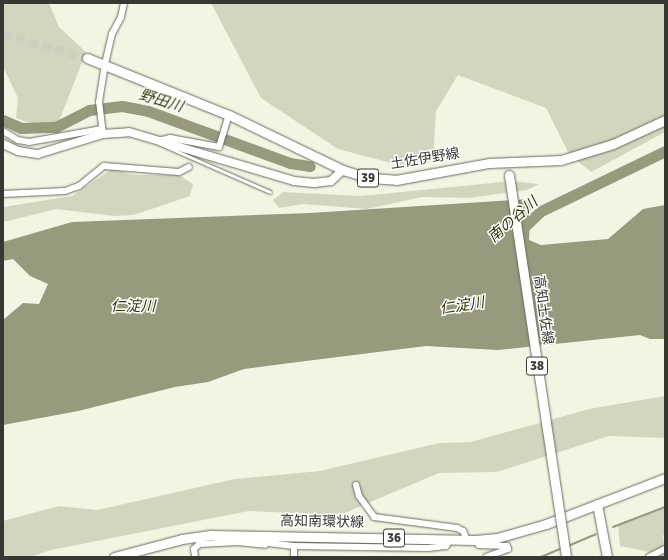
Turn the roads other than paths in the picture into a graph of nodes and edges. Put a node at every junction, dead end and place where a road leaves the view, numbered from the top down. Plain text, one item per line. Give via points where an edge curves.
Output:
1 (124, 3) edge
2 (87, 58) tunnel mouth
3 (105, 64) junction
4 (229, 114) junction
5 (665, 120) edge
6 (3, 131) edge
7 (102, 131) junction
8 (152, 137) junction
9 (162, 140) junction
10 (3, 144) edge
11 (507, 162) junction
12 (189, 167) dead end
13 (343, 170) junction
14 (270, 192) dead end
15 (3, 194) edge
16 (665, 478) edge
17 (356, 485) dead end
18 (598, 504) junction
19 (243, 534) junction
20 (450, 540) junction
21 (471, 540) junction
22 (281, 544) junction
23 (294, 546) junction
24 (665, 549) edge
25 (294, 556) edge
26 (114, 557) edge
27 (195, 557) edge
28 (486, 557) edge
29 (566, 557) edge
30 (607, 557) edge
31 (649, 557) edge

1 - 3 street via 121,17 112,34
2 - 3 main road, 土佐伊野線 / 39
3 - 4 main road, 土佐伊野線 / 39
3 - 7 street via 99,102
4 - 9 street via 217,148 170,138
4 - 13 main road, 土佐伊野線 / 39
5 - 11 main road, 土佐伊野線 / 39 via 613,144 561,160
6 - 7 street via 18,140 29,142
7 - 8 street via 129,132
7 - 10 street via 38,154 18,151
8 - 9 street
8 - 14 lane via 160,146
9 - 13 street via 277,177 304,183 330,181
11 - 13 main road, 土佐伊野線 / 39 via 396,180 370,178
11 - 29 main road, 高知土佐線 / 38, bridge
12 - 15 street via 179,172 104,166 79,186 65,191
16 - 18 main road, 高知南環状線 / 36
17 - 21 street via 359,496 374,517 457,528 464,531
18 - 21 main road, 高知南環状線 / 36 via 521,532
18 - 30 main road
19 - 20 main road, 高知南環状線 / 36
19 - 22 street via 252,541
19 - 26 main road, 高知南環状線 / 36 via 182,539
20 - 21 main road, 高知南環状線 / 36
20 - 23 street via 446,546 428,548
21 - 28 street via 479,545 507,546 508,549
22 - 23 street
22 - 27 street via 199,544 194,549
23 - 25 street
24 - 31 street

